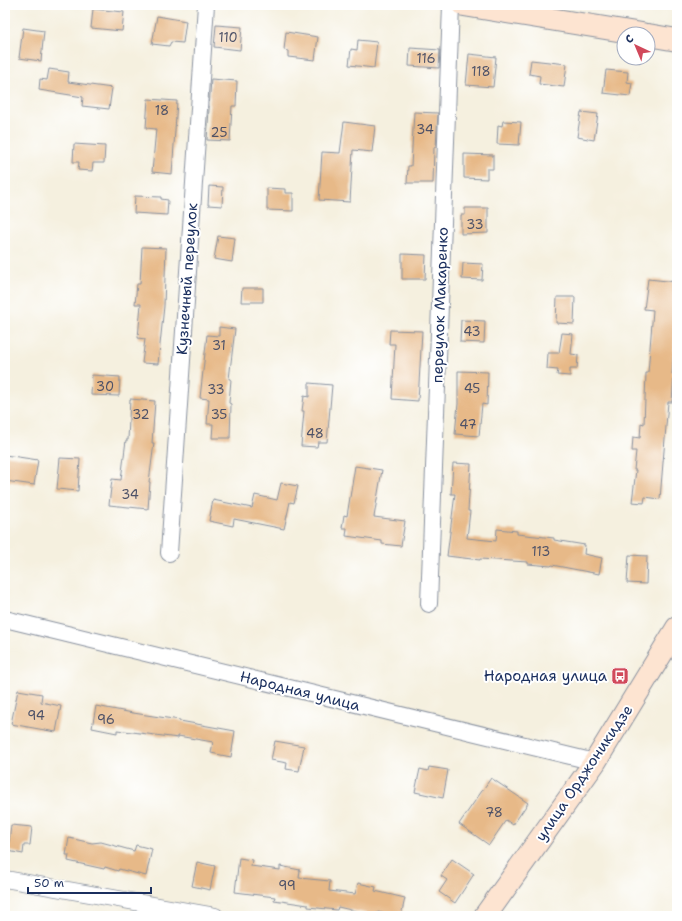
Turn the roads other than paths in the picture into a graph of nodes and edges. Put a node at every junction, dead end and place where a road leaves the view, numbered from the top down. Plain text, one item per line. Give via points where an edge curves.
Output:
1 (206, 5) edge
2 (451, 5) edge
3 (464, 5) edge
4 (616, 30) edge
5 (656, 36) edge
6 (677, 40) edge
7 (169, 553) dead end
8 (429, 604) dead end
9 (5, 619) edge
10 (677, 628) edge
11 (595, 762) junction
12 (5, 879) edge
13 (215, 916) edge
14 (485, 916) edge

1 - 7 street, Кузнечный переулок
2 - 8 street, переулок Макаренко
3 - 4 main road
5 - 6 main road
9 - 11 street, Народная улица
10 - 11 main road, улица Орджоникидзе
11 - 14 main road, улица Орджоникидзе
12 - 13 street

